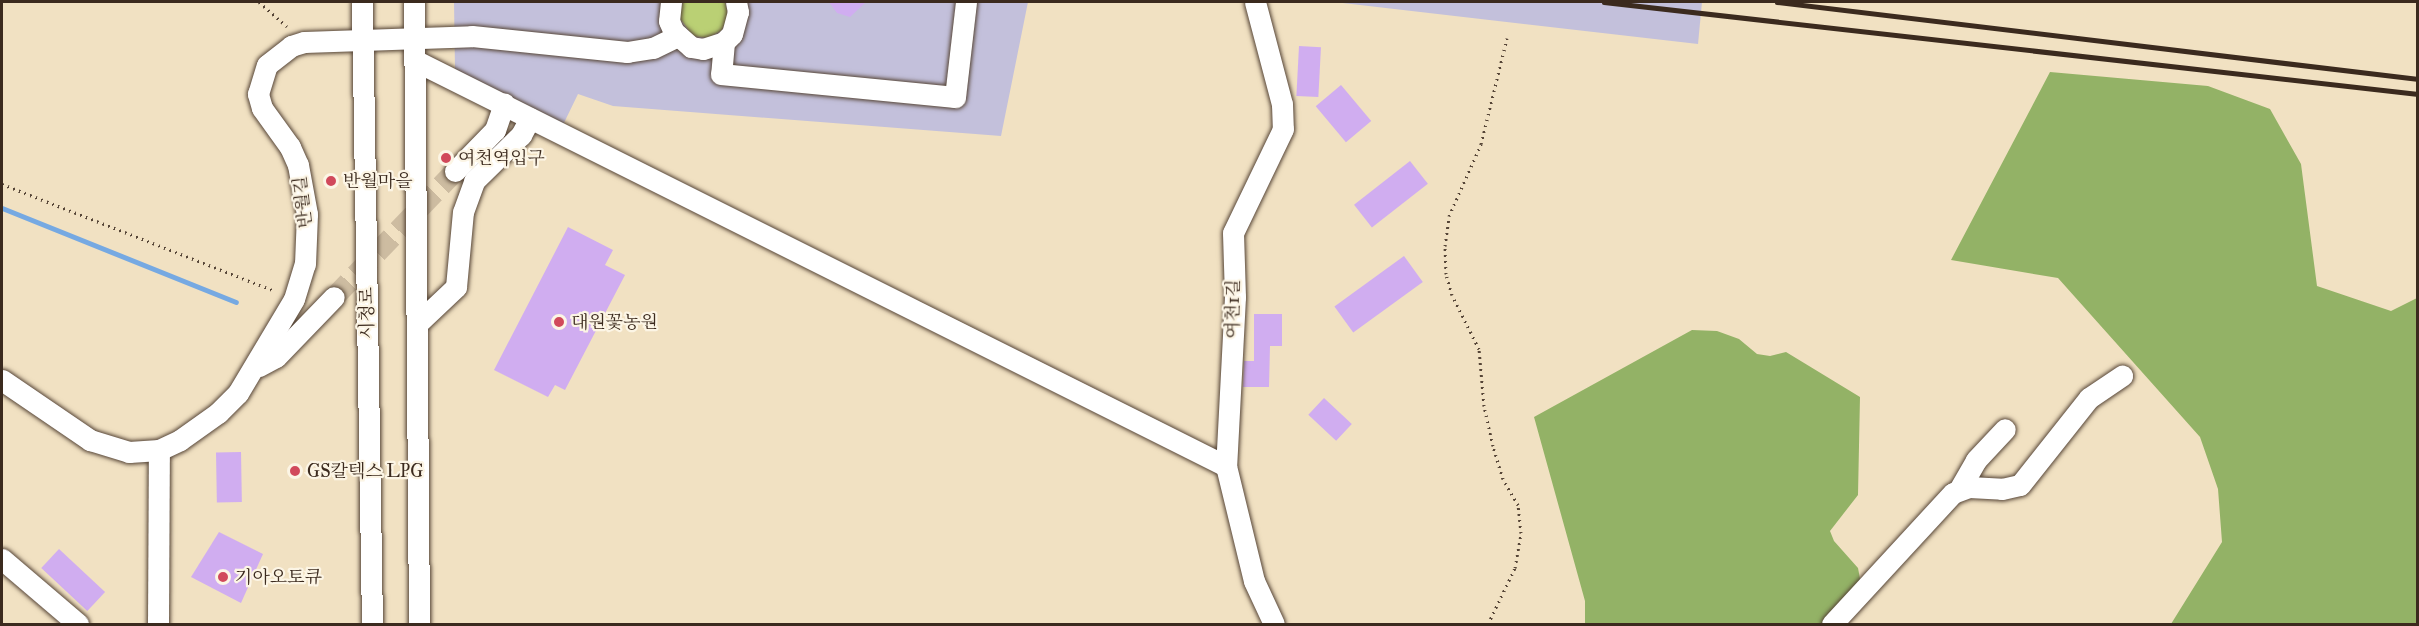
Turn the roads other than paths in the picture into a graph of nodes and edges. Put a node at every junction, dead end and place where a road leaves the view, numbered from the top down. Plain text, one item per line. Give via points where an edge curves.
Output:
1 (362, 2) edge
2 (414, 2) edge
3 (671, 2) edge
4 (736, 2) edge
5 (966, 2) edge
6 (1255, 2) edge
7 (678, 36) junction
8 (362, 42) junction
9 (724, 42) junction
10 (414, 50) junction
11 (504, 104) junction
12 (530, 118) junction
13 (455, 171) tunnel mouth
14 (334, 297) tunnel mouth
15 (417, 324) junction
16 (256, 368) junction
17 (2122, 376) dead end
18 (2, 380) edge
19 (2005, 429) dead end
20 (115, 450) junction
21 (159, 450) junction
22 (1226, 466) junction
23 (1960, 488) junction
24 (156, 504) junction
25 (2, 559) edge
26 (78, 624) edge
27 (158, 624) edge
28 (372, 624) edge
29 (419, 624) edge
30 (438, 624) edge
31 (1274, 624) edge
32 (1832, 624) edge

1 - 8 street, 시청로
2 - 10 street
3 - 7 street via 669,21
4 - 9 street via 737,24
5 - 9 street via 955,97 721,74
6 - 22 street, 여천1길 via 1282,104 1283,129 1233,233 1235,297
7 - 9 street via 692,47 703,49
7 - 10 street, 반월길 via 653,48 627,52 472,36
8 - 10 street, 반월길
8 - 16 street, 반월길 via 303,42 275,56 261,74 258,94 262,108 290,147 303,185 308,240 294,298
8 - 28 street, 시청로
10 - 11 street
10 - 15 street
11 - 12 street
11 - 13 street via 495,130
12 - 15 street via 521,135 474,181 463,212 456,287
12 - 22 street
14 - 16 street via 276,357
15 - 29 street
16 - 21 street, 반월길 via 218,413 197,430
17 - 23 street via 2084,404 2020,485 2002,489
18 - 20 street, 반월길 via 74,430
19 - 23 street via 1976,460
20 - 21 street, 반월길
20 - 24 street via 148,477
21 - 24 street
22 - 31 street, 여천1길 via 1254,581
23 - 32 street
24 - 27 street
25 - 26 street
29 - 30 street

